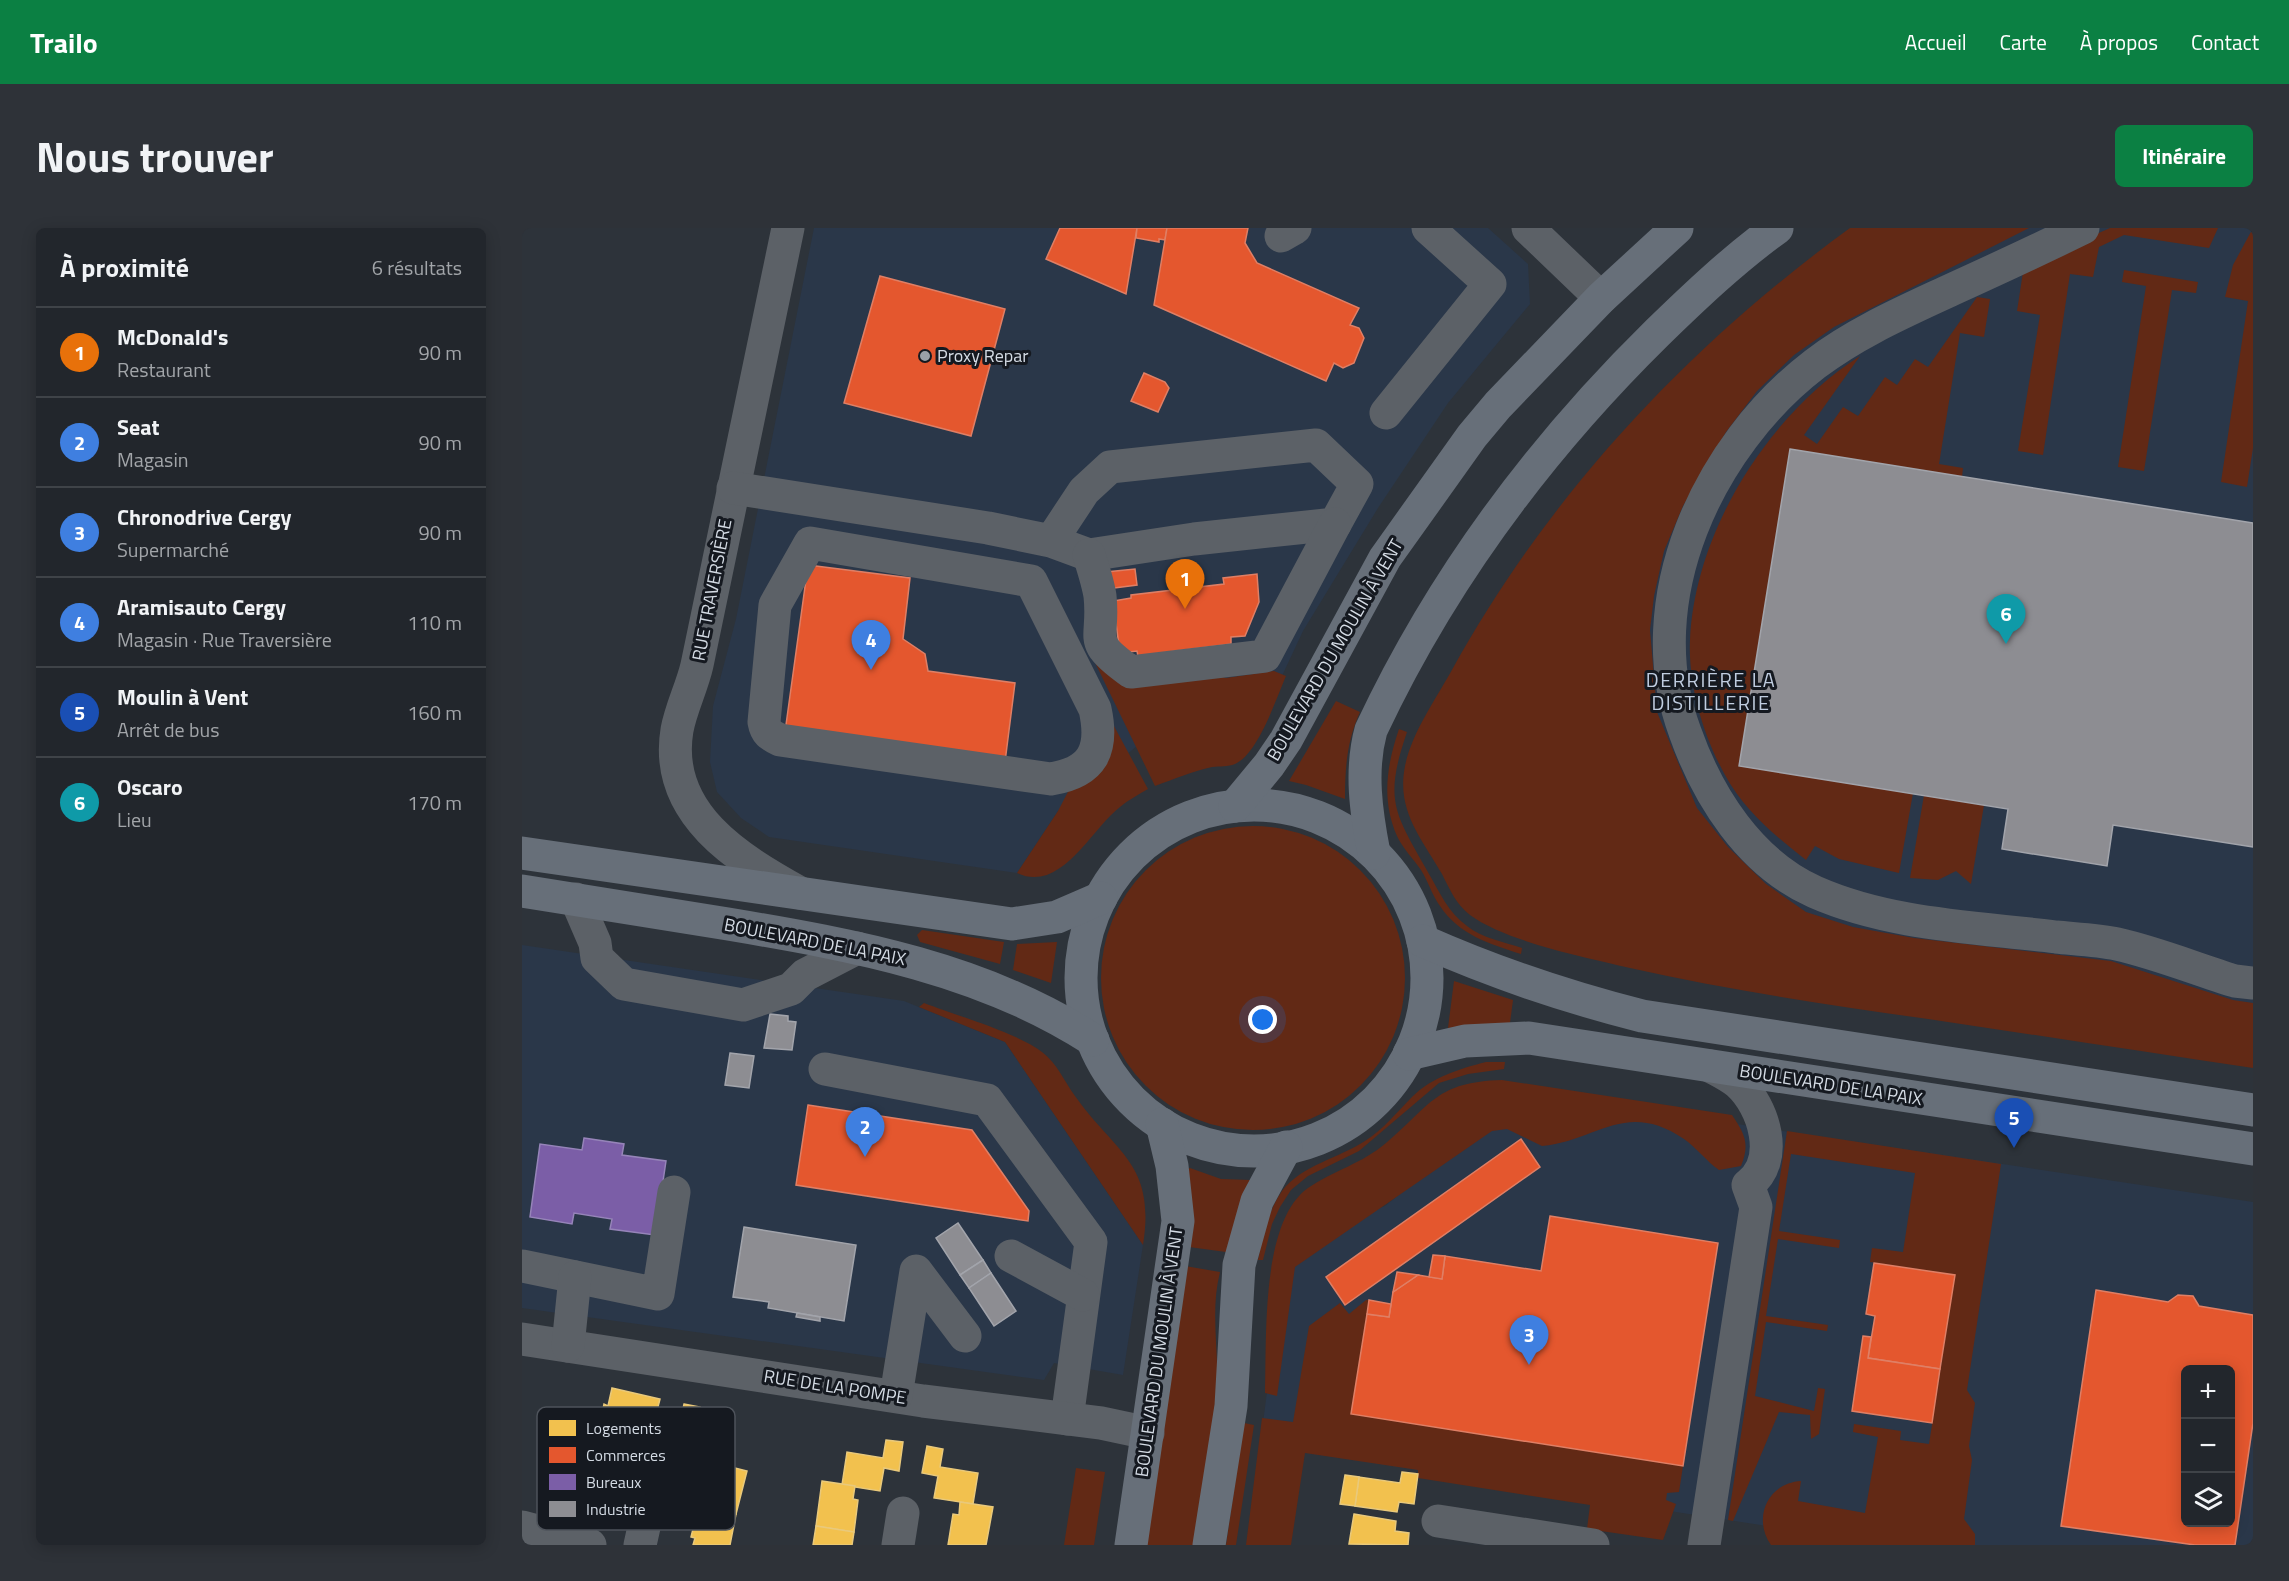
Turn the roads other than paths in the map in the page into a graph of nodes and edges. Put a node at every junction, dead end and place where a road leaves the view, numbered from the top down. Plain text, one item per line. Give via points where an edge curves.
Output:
1 (788, 228) edge
2 (1428, 228) edge
3 (1528, 228) edge
4 (1677, 228) edge
5 (1777, 228) edge
6 (2083, 228) edge
7 (1601, 298) junction
8 (1386, 413) dead end
9 (733, 488) junction
10 (1335, 524) junction
11 (987, 528) junction
12 (1051, 541) junction
13 (1089, 555) junction
14 (981, 571) junction
15 (1235, 806) junction
16 (522, 853) edge
17 (1374, 853) junction
18 (522, 891) edge
19 (805, 895) junction
20 (1101, 898) junction
21 (576, 899) junction
22 (1423, 940) junction
23 (856, 948) junction
24 (2253, 983) edge
25 (1093, 1040) junction
26 (1409, 1054) junction
27 (1710, 1066) junction
28 (825, 1069) dead end
29 (2253, 1110) edge
30 (1162, 1124) junction
31 (1286, 1147) junction
32 (2253, 1149) edge
33 (674, 1192) dead end
34 (1011, 1256) dead end
35 (522, 1266) edge
36 (575, 1277) junction
37 (1083, 1294) junction
38 (965, 1336) dead end
39 (522, 1339) edge
40 (568, 1346) junction
41 (896, 1396) junction
42 (1067, 1419) junction
43 (1148, 1433) junction
44 (903, 1513) dead end
45 (1438, 1521) dead end
46 (522, 1527) edge
47 (643, 1530) edge
48 (1481, 1536) edge
49 (590, 1545) edge
50 (640, 1545) edge
51 (898, 1545) edge
52 (1131, 1545) edge
53 (1209, 1545) edge
54 (1593, 1545) edge
55 (1704, 1545) edge

1 - 9 street, RUE TRAVERSIÈRE
2 - 8 street via 1490,284
3 - 7 street
4 - 7 main road, BOULEVARD DU MOULIN À VENT
5 - 17 main road via 1714,279 1584,408 1543,456 1470,557 1371,730 1365,778
6 - 24 street via 1855,337 1814,364 1768,406 1706,496 1686,540 1674,586 1670,630 1671,673 1678,715 1712,795 1745,839 1779,870 1813,891 1865,910 1918,920 2116,944 2235,981
7 - 15 main road, BOULEVARD DU MOULIN À VENT via 1498,405 1437,483 1379,568 1286,740
9 - 11 street
9 - 19 street, RUE TRAVERSIÈRE via 697,665 677,729 679,772 704,827 748,862
10 - 12 street via 1356,484 1316,445 1110,467 1084,491
10 - 13 street
10 - 13 street via 1265,656 1131,672 1110,657 1099,640 1100,596
11 - 12 street
11 - 14 street
12 - 13 street
14 - 14 street via 810,543 776,605 765,730 780,740 1051,779 1084,768 1097,742 1099,725 1095,709 1030,581
15 - 17 main road via 1273,806 1310,814 1344,830
15 - 20 main road via 1194,816 1156,836 1131,857
16 - 19 main road
17 - 22 main road via 1405,893
18 - 21 main road, BOULEVARD DE LA PAIX
19 - 20 main road via 1012,924 1057,917
20 - 25 main road via 1087,932 1082,968 1083,1004
21 - 23 main road, BOULEVARD DE LA PAIX
21 - 23 street via 595,943 597,958 624,984 743,1005 791,989 805,975
22 - 26 main road via 1425,1006
22 - 29 main road, BOULEVARD DE LA PAIX via 1502,973 1641,1016
23 - 25 main road, BOULEVARD DE LA PAIX via 938,969 1010,994 1057,1016
25 - 30 main road via 1121,1087
26 - 27 main road, BOULEVARD DE LA PAIX via 1465,1041 1516,1037
26 - 31 main road via 1385,1091 1359,1115 1320,1137
27 - 32 main road, BOULEVARD DE LA PAIX
27 - 55 street via 1737,1081 1754,1103 1764,1125 1765,1157 1756,1179 1748,1185 1756,1207
28 - 37 street via 987,1100 1091,1242
30 - 31 main road via 1191,1139 1222,1147
30 - 43 main road, BOULEVARD DU MOULIN À VENT via 1172,1166 1178,1221
31 - 53 main road via 1257,1202 1238,1273 1233,1383
33 - 36 street via 658,1294
34 - 37 street
35 - 36 street
36 - 40 street
37 - 42 street
38 - 41 street via 916,1271
39 - 40 street, RUE DE LA POMPE
40 - 41 street, RUE DE LA POMPE
41 - 42 street, RUE DE LA POMPE
42 - 43 street, RUE DE LA POMPE
43 - 52 main road, BOULEVARD DU MOULIN À VENT
44 - 51 street
45 - 48 street
46 - 49 street
47 - 50 street
48 - 54 street

